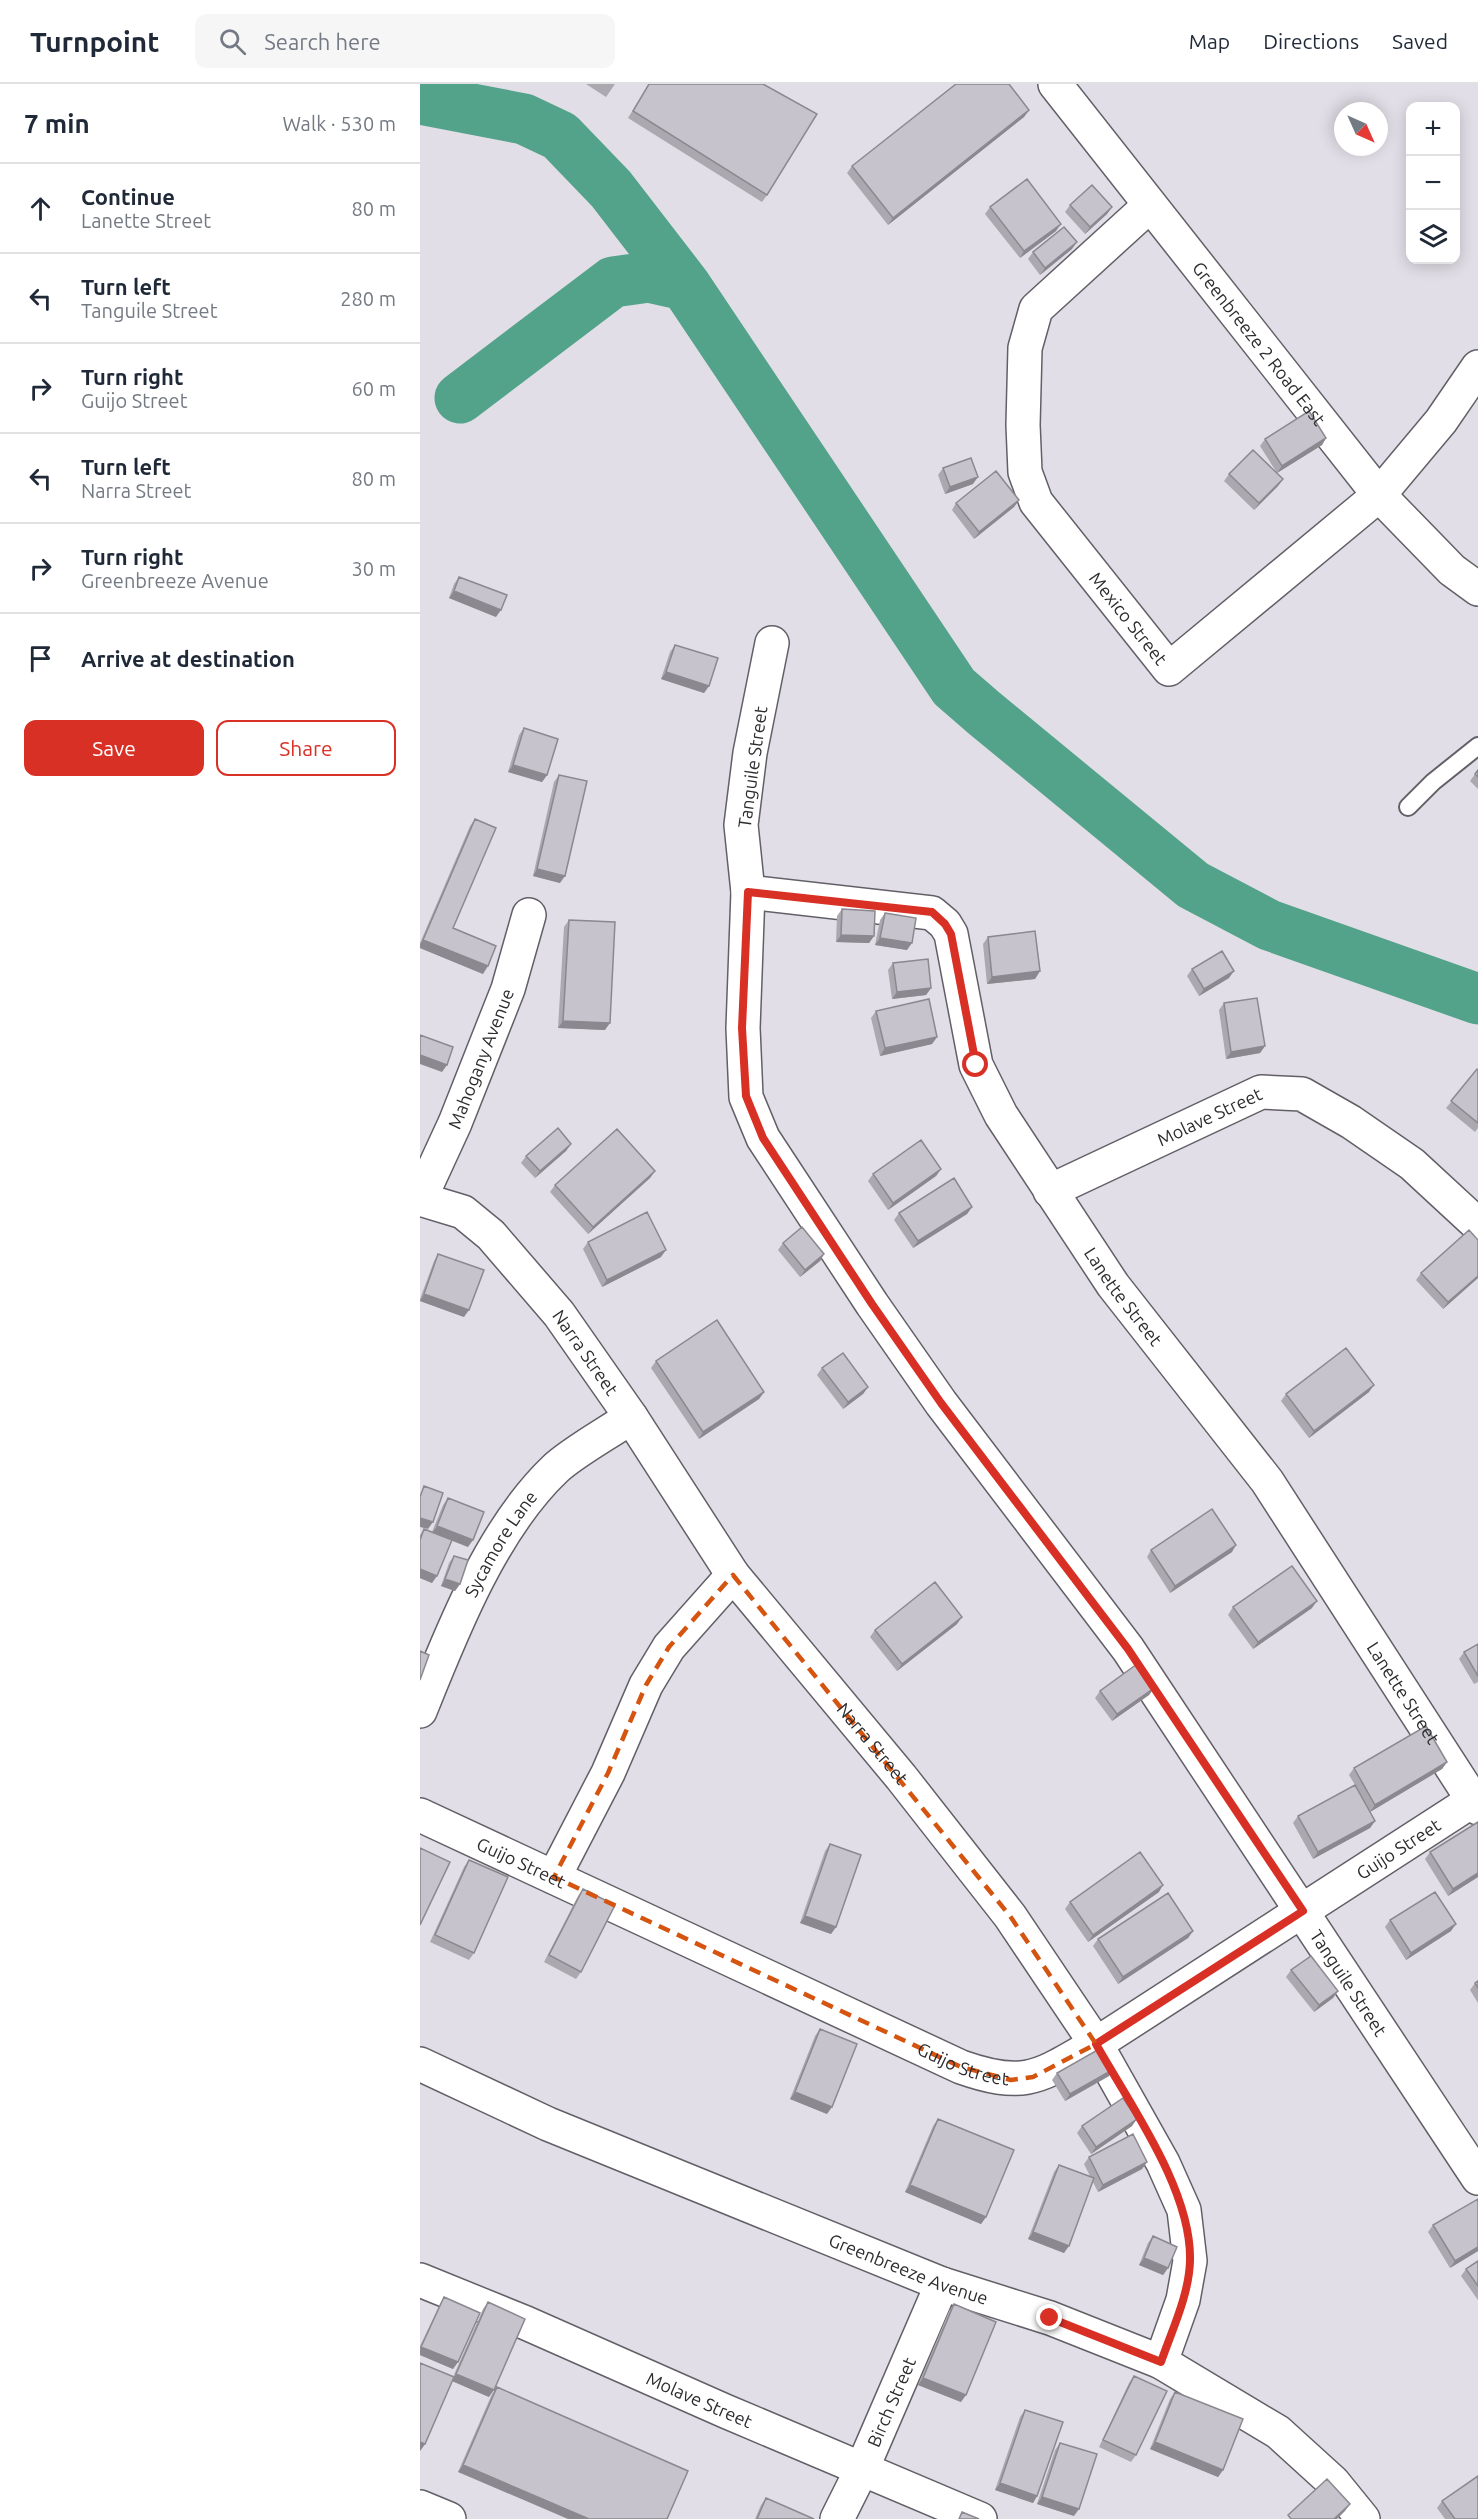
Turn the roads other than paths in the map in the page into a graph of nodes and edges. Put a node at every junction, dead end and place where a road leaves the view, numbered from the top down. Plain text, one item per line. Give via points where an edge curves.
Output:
1 (1066, 88) edge
2 (1149, 206) junction
3 (1478, 367) edge
4 (1379, 495) junction
5 (1478, 589) edge
6 (772, 643) dead end
7 (1478, 746) edge
8 (1408, 807) dead end
9 (748, 892) junction
10 (529, 915) dead end
11 (1050, 1191) junction
12 (420, 1199) edge
13 (1478, 1225) edge
14 (631, 1417) junction
15 (733, 1575) junction
16 (420, 1711) edge
17 (1476, 1802) edge
18 (420, 1815) edge
19 (554, 1876) junction
20 (1303, 1911) junction
21 (1096, 2044) junction
22 (420, 2064) edge
23 (1478, 2178) edge
24 (420, 2280) edge
25 (942, 2284) junction
26 (1161, 2362) junction
27 (862, 2469) junction
28 (420, 2507) edge
29 (449, 2519) edge
30 (837, 2519) edge
31 (980, 2519) edge
32 (1363, 2519) edge

1 - 2 street, Greenbreeze 2 Road East
2 - 4 street, Greenbreeze 2 Road East
2 - 4 street, Mexico Street via 1036,309 1025,348 1023,437 1024,472 1036,502 1169,669
3 - 4 street, Mexico Street via 1441,421
4 - 5 street, Greenbreeze 2 Road East via 1452,570
6 - 9 street, Tanguile Street via 750,753 741,825
7 - 8 lane via 1432,782
9 - 11 street, Lanette Street via 932,912 945,924 951,934 976,1065 1001,1115
9 - 20 street, Tanguile Street via 742,1028 746,1096 763,1138 941,1403 1128,1649
10 - 12 street, Mahogany Avenue via 508,989
11 - 13 street, Molave Street via 1261,1092 1302,1094 1412,1164
11 - 17 street, Lanette Street via 1113,1285 1267,1481
12 - 14 street, Narra Street via 463,1212 491,1235 559,1314
14 - 15 street, Narra Street
14 - 16 street, Sycamore Lane via 556,1468 510,1523 477,1581
15 - 19 street via 669,1647 646,1684 608,1773
15 - 21 street, Narra Street via 901,1777 1010,1916
17 - 20 street, Guijo Street
18 - 19 street, Guijo Street
19 - 21 street, Guijo Street via 987,2076 1011,2080 1033,2077
20 - 21 street, Guijo Street
20 - 23 street, Tanguile Street
21 - 26 street, Narra Street via 1163,2163 1184,2210 1190,2260 1183,2300
22 - 25 street, Greenbreeze Avenue via 548,2124
24 - 27 street, Molave Street
25 - 26 street, Greenbreeze Avenue via 1050,2318
25 - 27 street, Birch Street
26 - 32 street, Greenbreeze Avenue via 1278,2432 1333,2482
27 - 30 street, Birch Street
27 - 31 street, Molave Street
28 - 29 street

